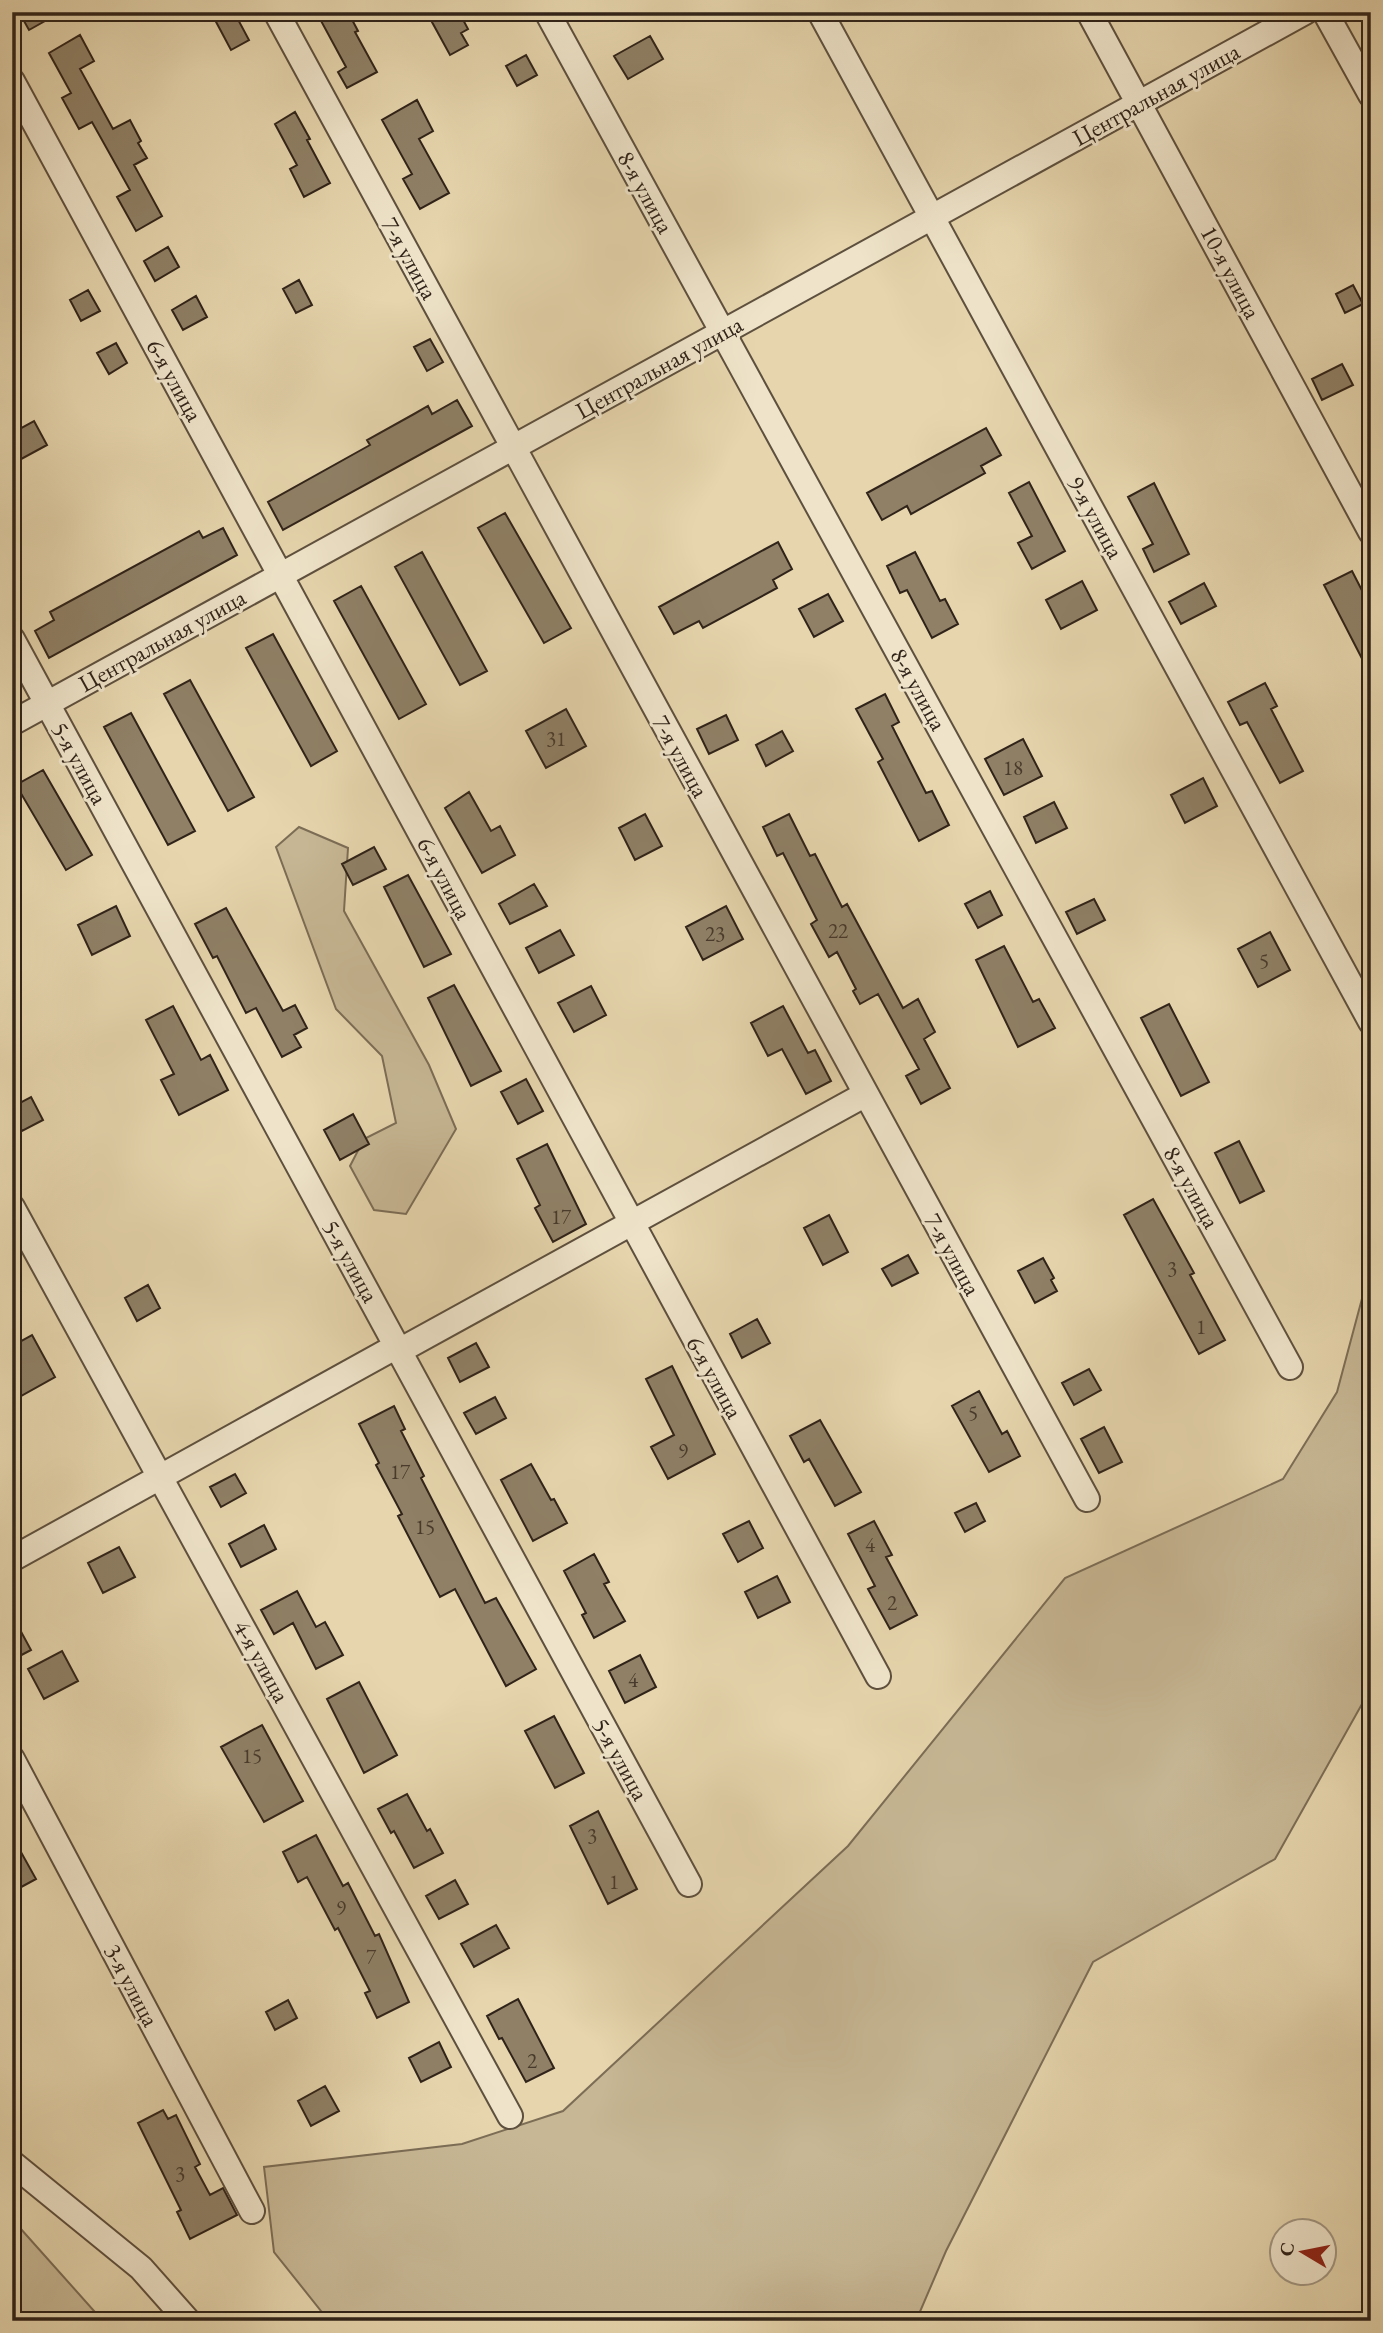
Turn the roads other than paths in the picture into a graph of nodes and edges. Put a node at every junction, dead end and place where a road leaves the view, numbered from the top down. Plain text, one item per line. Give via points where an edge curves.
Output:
1 (275, 12) edge
2 (547, 12) edge
3 (820, 12) edge
4 (1089, 12) edge
5 (1305, 12) edge
6 (1325, 12) edge
7 (12, 81) edge
8 (1371, 95) edge
9 (1140, 103) junction
10 (932, 217) junction
11 (723, 332) junction
12 (513, 447) junction
13 (1371, 532) edge
14 (281, 574) junction
15 (12, 639) edge
16 (47, 704) junction
17 (12, 723) edge
18 (1371, 1022) edge
19 (866, 1094) junction
20 (12, 1207) edge
21 (631, 1223) junction
22 (398, 1349) junction
23 (1290, 1367) dead end
24 (161, 1477) junction
25 (1087, 1499) dead end
26 (12, 1559) edge
27 (878, 1676) dead end
28 (12, 1759) edge
29 (689, 1884) dead end
30 (510, 2116) dead end
31 (12, 2163) edge
32 (252, 2211) dead end
33 (188, 2321) edge

1 - 12 street, 7-я улица
2 - 11 street, 8-я улица
3 - 10 street, 9-я улица
4 - 9 street, 10-я улица
5 - 9 street, Центральная улица
6 - 8 street
7 - 14 street, 6-я улица
9 - 10 street, Центральная улица
9 - 13 street, 10-я улица
10 - 11 street, Центральная улица
10 - 18 street, 9-я улица
11 - 12 street, Центральная улица
11 - 23 street, 8-я улица
12 - 14 street, Центральная улица
12 - 19 street, 7-я улица
14 - 16 street, Центральная улица
14 - 21 street, 6-я улица
15 - 16 street, 5-я улица
16 - 17 street, Центральная улица
16 - 22 street, 5-я улица
19 - 21 street
19 - 25 street, 7-я улица
20 - 24 street, 4-я улица
21 - 22 street
21 - 27 street, 6-я улица
22 - 24 street
22 - 29 street, 5-я улица
24 - 26 street
24 - 30 street, 4-я улица
28 - 32 street, 3-я улица
31 - 33 street via 141,2269

